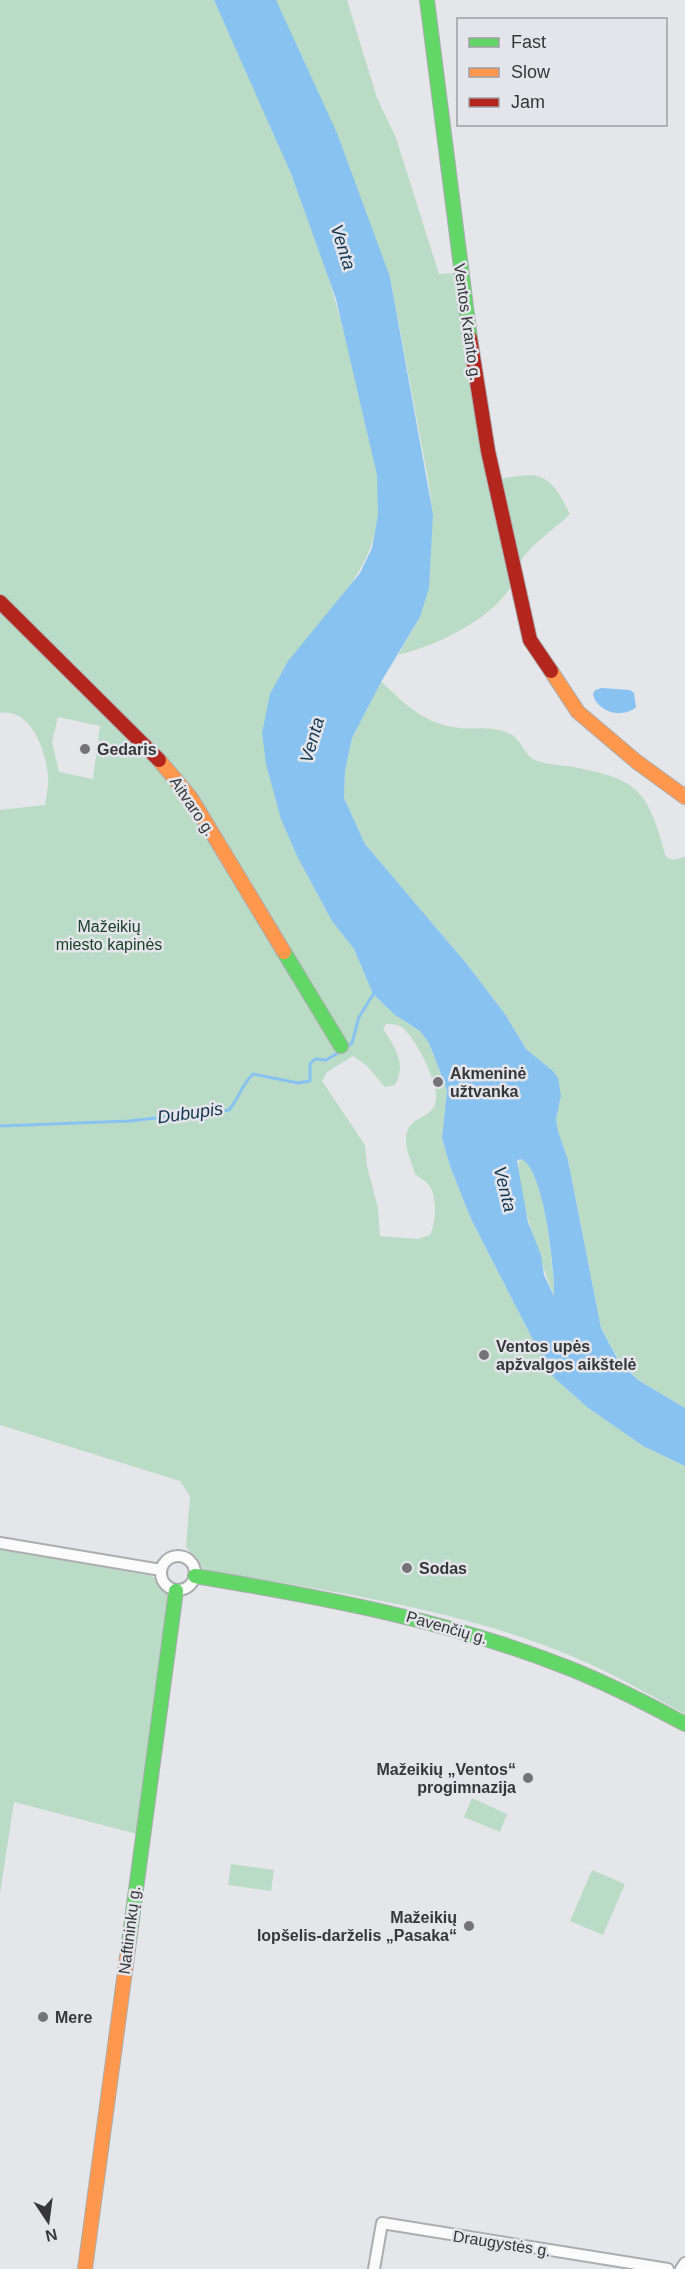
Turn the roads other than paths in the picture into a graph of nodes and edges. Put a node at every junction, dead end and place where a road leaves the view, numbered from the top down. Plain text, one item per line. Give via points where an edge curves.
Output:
1 (427, 0) edge
2 (0, 602) edge
3 (685, 797) edge
4 (341, 1046) dead end
5 (0, 1543) edge
6 (161, 1570) junction
7 (195, 1576) junction
8 (176, 1591) junction
9 (685, 1724) edge
10 (685, 2262) edge
11 (85, 2269) edge
12 (374, 2269) edge
13 (668, 2269) edge
14 (681, 2269) edge

1 - 3 street, Ventos Kranto g. via 473,359 488,450 530,640 578,712
2 - 4 street, Aitvaro g. via 167,767 191,798
5 - 6 street
6 - 7 street via 166,1561 180,1556 194,1565
6 - 8 street via 166,1586
7 - 8 street via 186,1589
7 - 9 street, Pavenčių g. via 434,1622 552,1660 645,1701
8 - 11 street, Naftininkų g.
10 - 14 street
12 - 13 street, Draugystės g. via 382,2223

